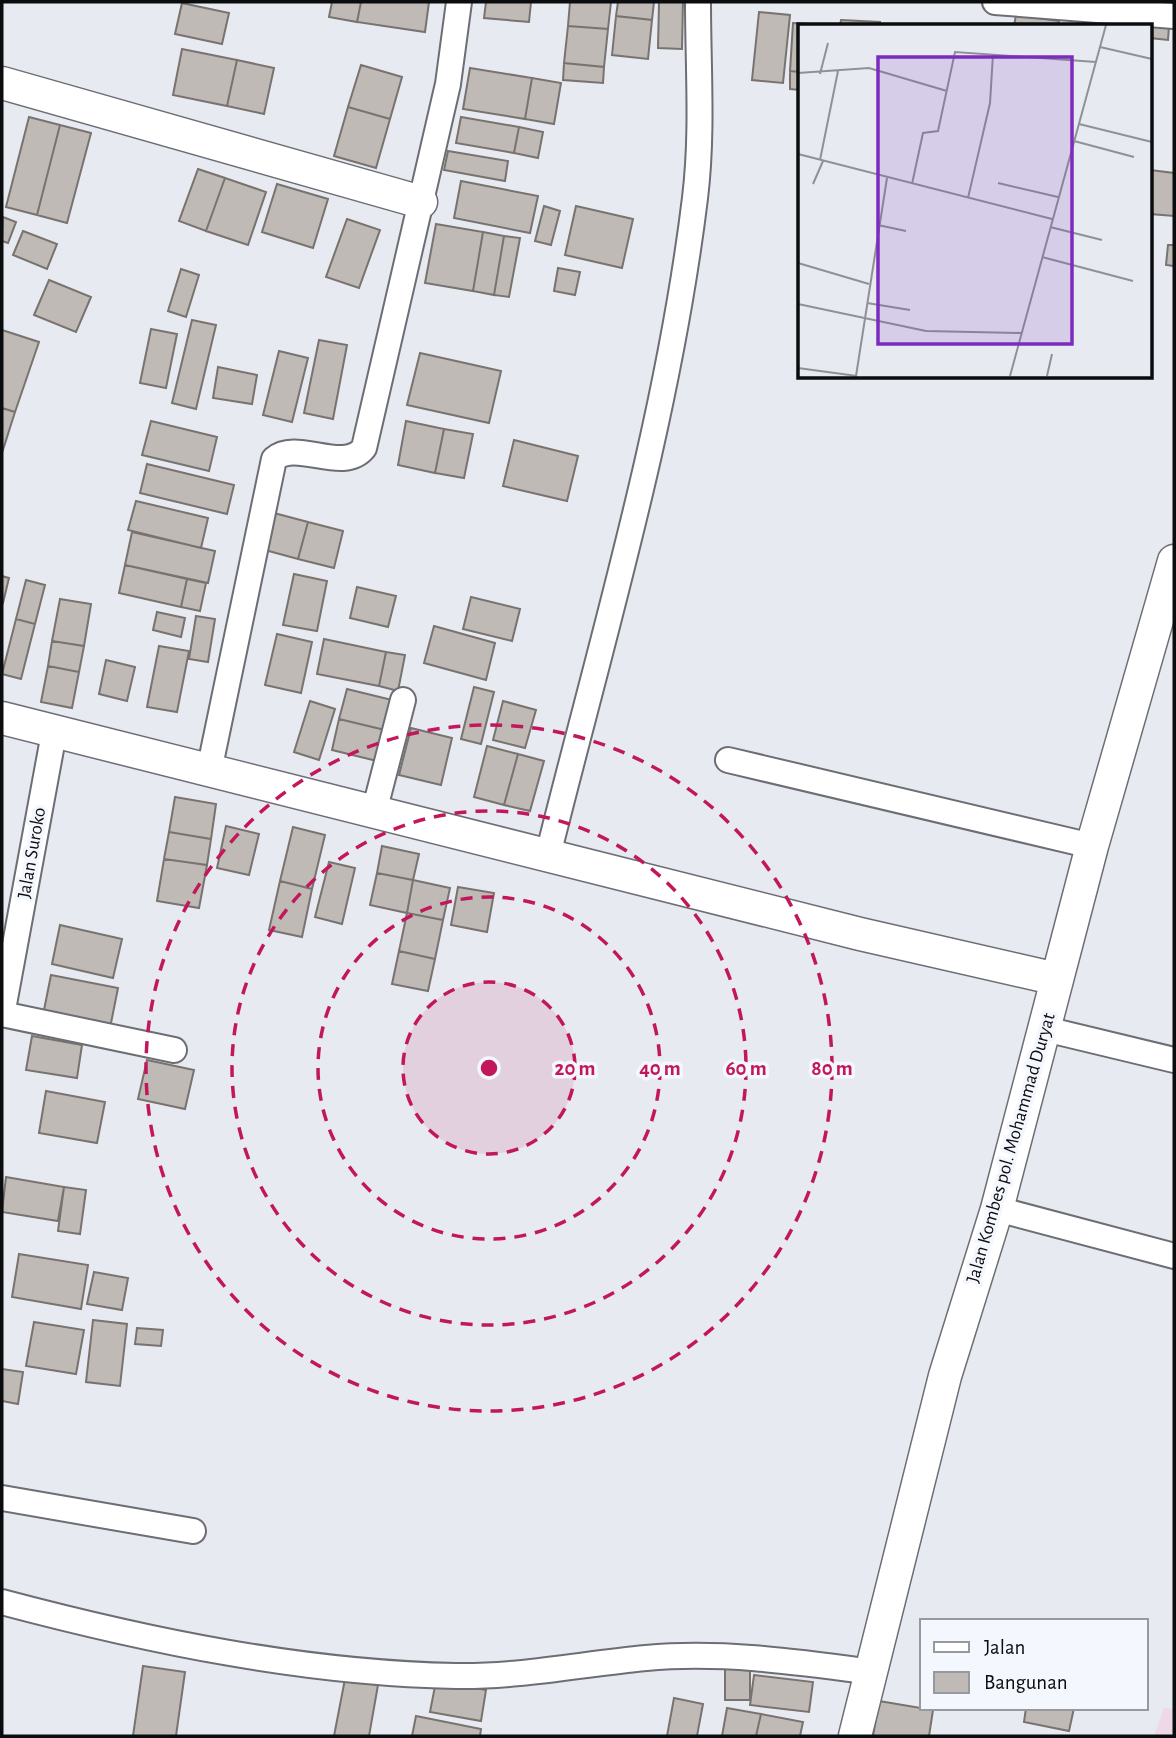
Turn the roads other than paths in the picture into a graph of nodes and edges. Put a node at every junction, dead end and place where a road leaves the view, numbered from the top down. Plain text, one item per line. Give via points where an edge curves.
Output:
1 (459, 2) edge
2 (698, 2) edge
3 (995, 2) edge
4 (1174, 16) edge
5 (2, 83) edge
6 (421, 202) junction
7 (1174, 561) edge
8 (403, 699) dead end
9 (2, 718) edge
10 (54, 733) junction
11 (728, 760) dead end
12 (209, 771) junction
13 (374, 812) junction
14 (1092, 846) junction
15 (548, 855) junction
16 (1057, 979) junction
17 (2, 1014) edge
18 (1045, 1029) junction
19 (174, 1049) dead end
20 (1174, 1060) edge
21 (997, 1209) junction
22 (1174, 1255) edge
23 (2, 1498) edge
24 (193, 1531) dead end
25 (2, 1602) edge
26 (873, 1672) junction
27 (855, 1736) edge

1 - 6 street via 448,84
2 - 15 street via 699,151 683,279 659,409
3 - 4 street
5 - 6 street
6 - 12 street via 365,447 349,457 283,453 271,465
7 - 14 street, Jalan Kombes pol. Mohammad Duryat
8 - 13 street
9 - 10 street
10 - 12 street
10 - 17 street, Jalan Suroko
11 - 14 street
12 - 13 street
13 - 15 street
14 - 16 street, Jalan Kombes pol. Mohammad Duryat
15 - 16 street
16 - 18 street, Jalan Kombes pol. Mohammad Duryat
17 - 19 street
18 - 20 street
18 - 21 street, Jalan Kombes pol. Mohammad Duryat
21 - 22 street
21 - 26 street, Jalan Kombes pol. Mohammad Duryat via 945,1376
23 - 24 street
25 - 26 street via 168,1642 377,1671 528,1675 647,1658 707,1656
26 - 27 street, Jalan Kombes pol. Mohammad Duryat

